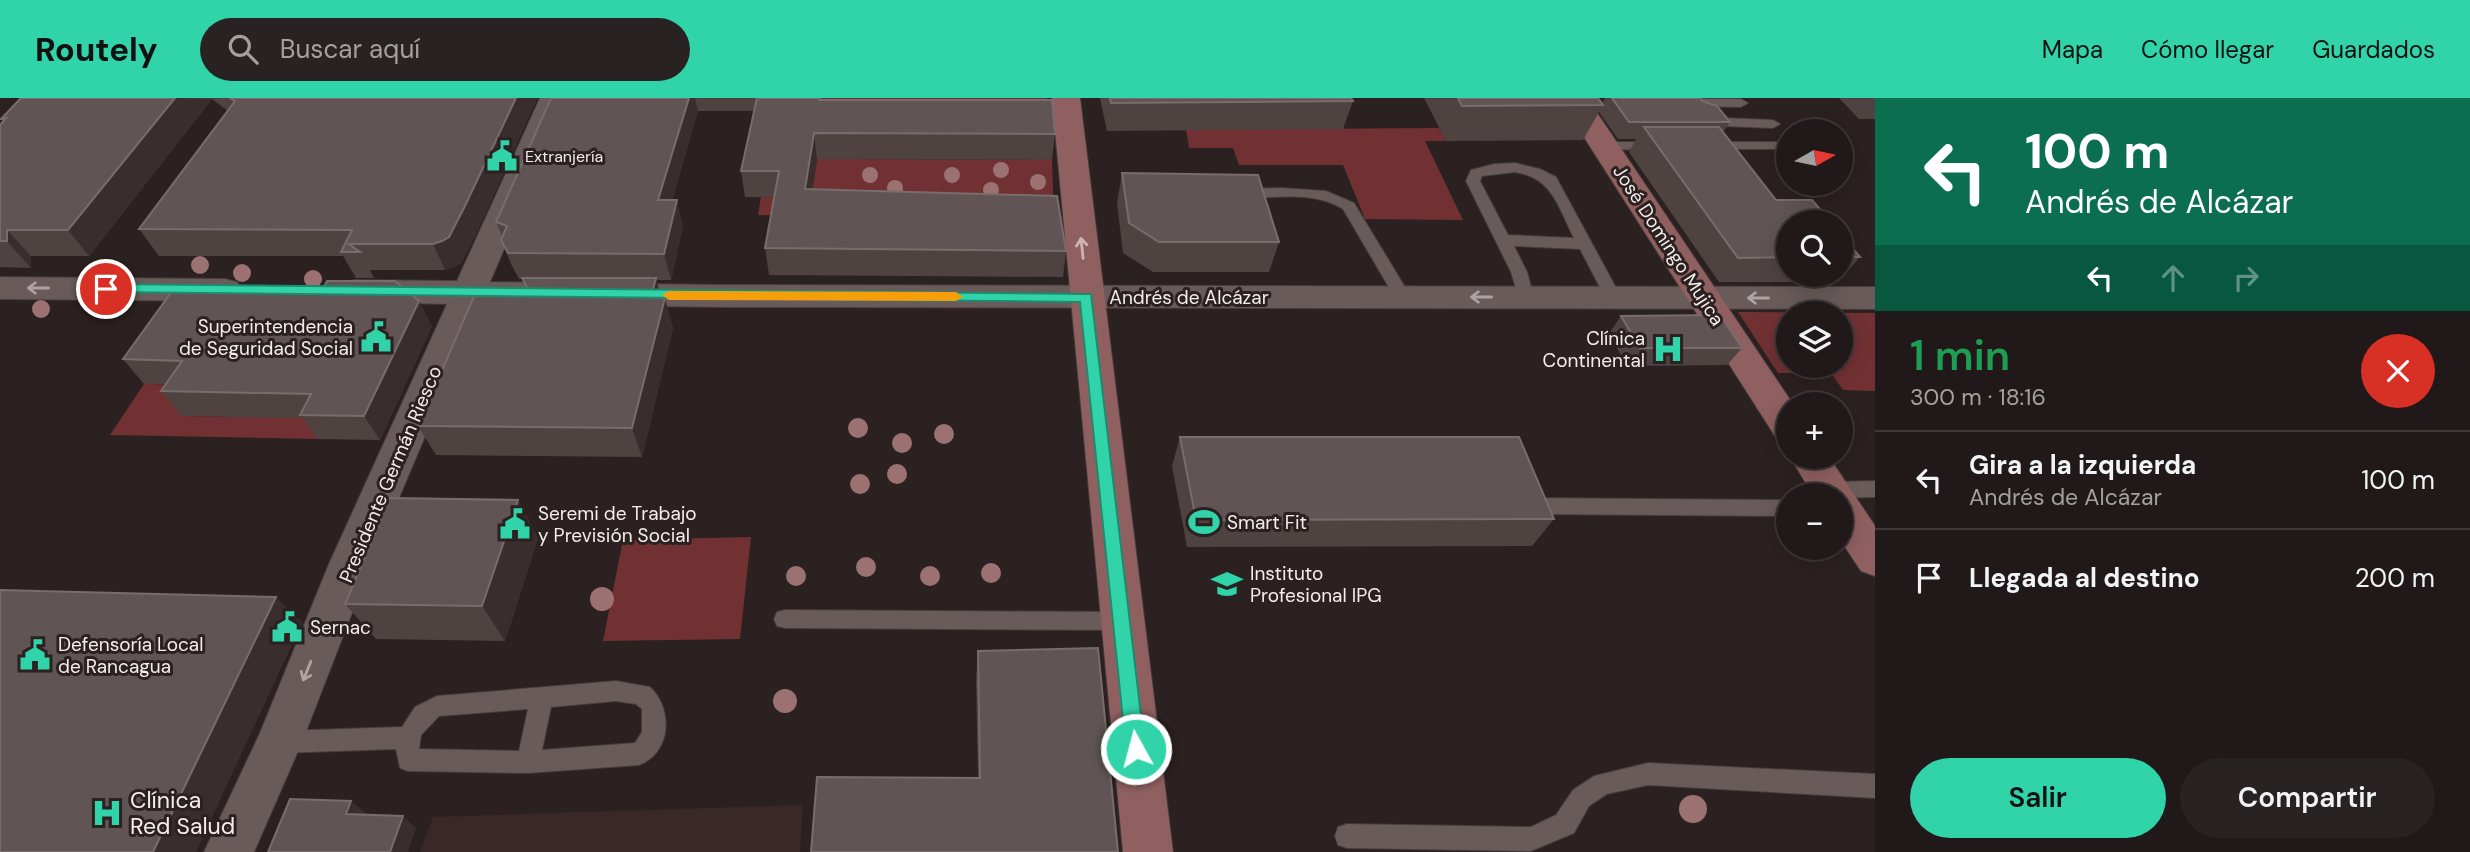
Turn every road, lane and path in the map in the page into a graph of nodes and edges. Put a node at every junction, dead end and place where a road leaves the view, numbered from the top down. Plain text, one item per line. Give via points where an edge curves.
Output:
1 (554, 98) edge
2 (1066, 98) edge
3 (1674, 103) edge
4 (1741, 103) dead end
5 (1584, 106) edge
6 (1698, 114) edge
7 (1773, 124) dead end
8 (1604, 146) junction
9 (1776, 146) edge
10 (1219, 194) edge
11 (1501, 240) junction
12 (1583, 244) junction
13 (0, 288) edge
14 (259, 290) edge
15 (327, 290) edge
16 (468, 293) junction
17 (1403, 297) junction
18 (1086, 298) junction
19 (1526, 298) junction
20 (1613, 298) junction
21 (1704, 298) junction
22 (1875, 298) edge
23 (1776, 408) edge
24 (1875, 489) edge
25 (1853, 497) edge
26 (1531, 506) edge
27 (1776, 508) edge
28 (1853, 526) edge
29 (1875, 559) edge
30 (785, 619) dead end
31 (1121, 621) junction
32 (542, 696) junction
33 (410, 738) junction
34 (279, 742) junction
35 (528, 762) junction
36 (1875, 786) edge
37 (1347, 836) dead end
38 (229, 852) edge
39 (1148, 852) edge

1 - 16 street, Presidente Germán Riesco
18 -> 2 main road
3 - 4 lane
5 - 8 main road, José Domingo Mujica
6 - 7 lane via 1723,122
8 - 9 lane
8 - 21 main road, José Domingo Mujica
10 - 17 lane via 1324,193 1342,200
11 - 12 lane
11 - 12 lane via 1473,181 1476,173 1484,170 1542,173 1558,192
11 - 19 lane via 1519,272
12 - 20 lane
14 -> 13 street
15 - 16 street, Andrés de Alcázar
16 - 18 street, Andrés de Alcázar
16 -> 34 street, Presidente Germán Riesco via 350,564
17 - 18 street, Andrés de Alcázar
19 -> 17 street, Andrés de Alcázar
18 - 31 main road
19 - 20 street, Andrés de Alcázar
20 - 21 street, Andrés de Alcázar
22 -> 21 street, Andrés de Alcázar
21 - 23 main road, José Domingo Mujica
24 - 25 lane
26 - 27 lane
28 - 29 main road
30 - 31 lane
31 - 39 main road
32 - 33 lane via 437,706 416,720
32 - 35 lane
32 - 35 lane via 616,691 642,694 654,710 653,737 647,750 631,756
33 - 34 lane
33 - 35 lane via 408,760
34 - 38 street, Presidente Germán Riesco
36 - 37 lane via 1648,774 1602,784 1581,797 1565,824 1531,839

